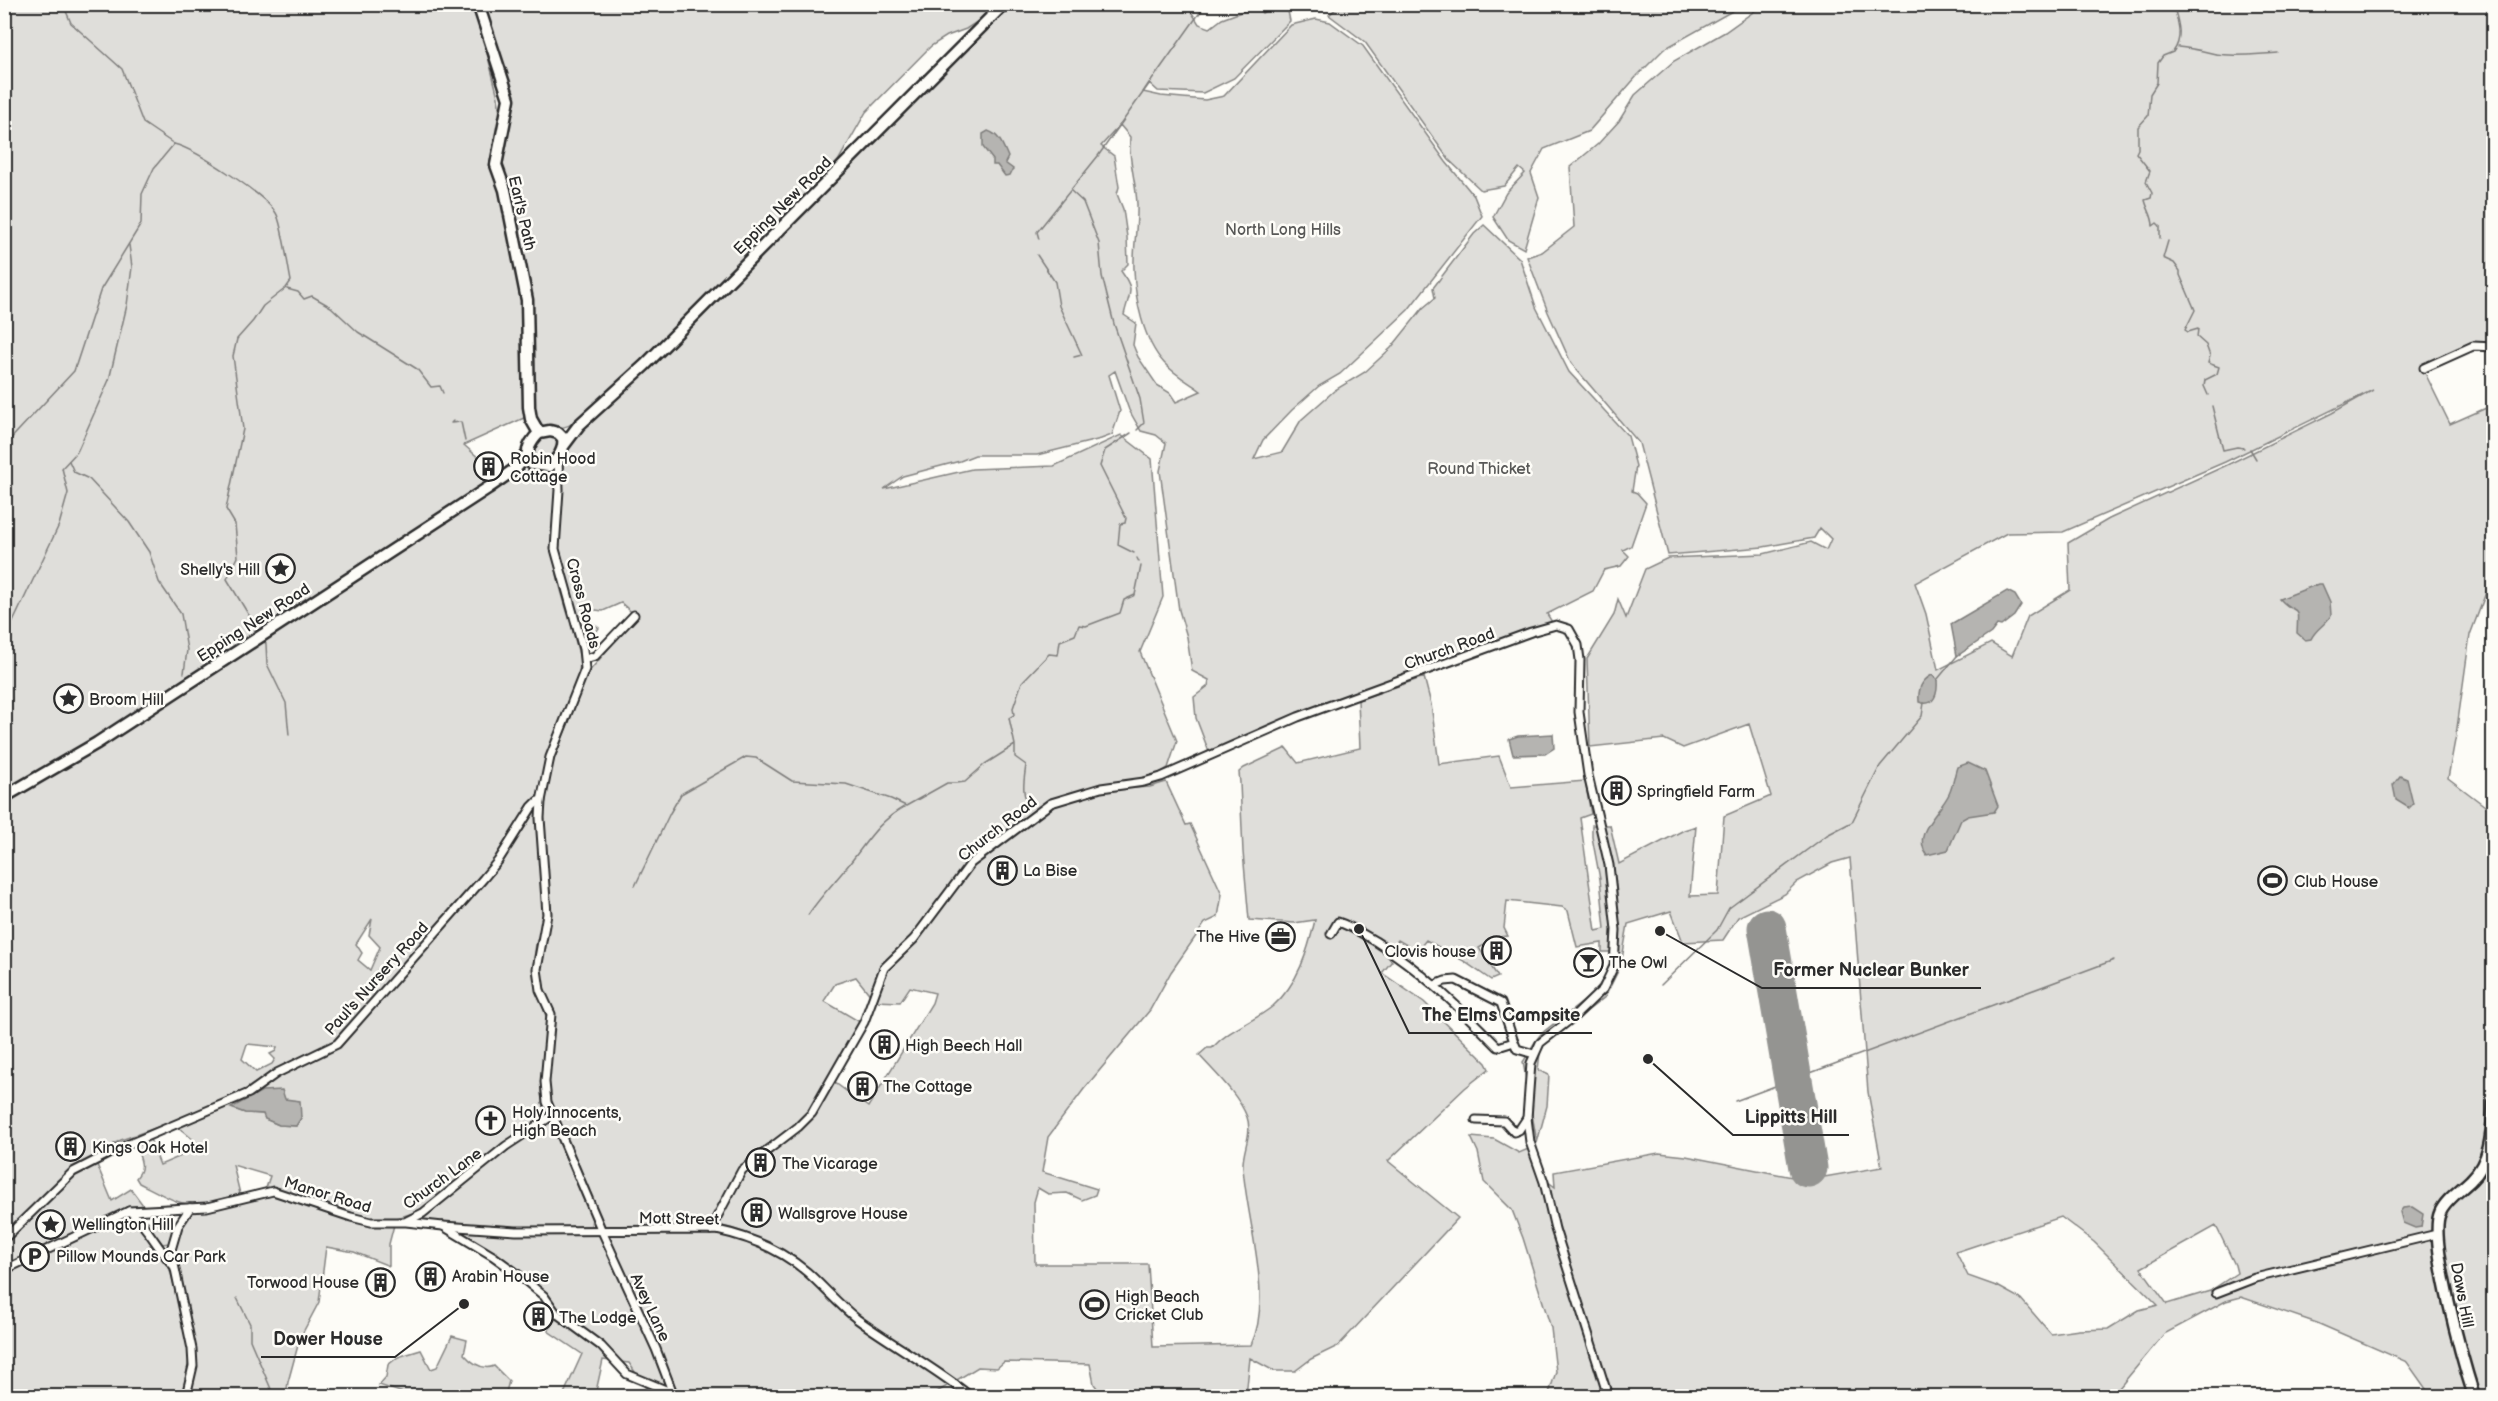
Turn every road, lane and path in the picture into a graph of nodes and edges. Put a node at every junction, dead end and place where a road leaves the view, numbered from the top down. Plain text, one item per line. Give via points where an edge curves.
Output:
1 (478, 4) edge
2 (1004, 4) edge
3 (2493, 347) edge
4 (2424, 368) dead end
5 (579, 424) junction
6 (539, 433) junction
7 (558, 433) junction
8 (564, 445) junction
9 (527, 455) junction
10 (558, 457) junction
11 (541, 466) junction
12 (515, 470) junction
13 (558, 476) junction
14 (634, 615) dead end
15 (585, 659) junction
16 (4, 797) edge
17 (542, 801) junction
18 (1331, 934) dead end
19 (1435, 985) junction
20 (1514, 1042) junction
21 (1534, 1054) junction
22 (2493, 1103) edge
23 (553, 1115) junction
24 (1527, 1118) junction
25 (1476, 1120) dead end
26 (190, 1208) junction
27 (129, 1211) junction
28 (406, 1222) junction
29 (443, 1226) junction
30 (601, 1229) junction
31 (710, 1230) junction
32 (2437, 1233) junction
33 (4, 1239) edge
34 (173, 1265) junction
35 (4, 1270) edge
36 (2216, 1293) dead end
37 (673, 1395) edge
38 (186, 1396) edge
39 (970, 1396) edge
40 (1608, 1396) edge
41 (2474, 1396) edge

1 - 6 main road, Earl's Path via 509,99 496,165 505,190 527,300 529,406
2 - 5 main road, Epping New Road via 639,371
3 - 4 street via 2473,346
5 - 7 main road, Epping New Road
5 - 8 main road, Epping New Road
6 - 7 main road
6 - 9 main road
7 - 8 main road via 564,438
8 - 10 main road
9 - 11 main road via 529,461
9 - 12 main road, Epping New Road
10 - 11 main road via 553,464
10 - 13 street, Cross Roads
11 - 12 main road, Epping New Road
11 - 13 street
12 - 16 main road, Epping New Road via 97,743
13 - 15 street, Cross Roads via 555,549
14 - 15 street via 595,656
15 - 17 street, Cross Roads via 584,674 550,757
17 - 23 street, Cross Roads via 547,914 537,969 540,990 551,1014 545,1082
17 - 33 street, Paul's Nursery Road via 532,807 490,870 337,1044 277,1073 249,1093 79,1169
18 - 19 street via 1338,922 1350,927
19 - 20 street via 1498,1047
19 - 20 street via 1456,980 1497,999 1504,1007
20 - 21 street via 1517,1049
21 - 24 street
21 - 31 street, Church Road via 1544,1039 1603,989 1614,966 1616,930 1609,865 1588,775 1579,712 1578,645 1569,629 1556,625 1298,717 1161,777 1101,788 1042,809 971,864 914,939 884,969 864,1022 824,1096 798,1127 742,1170
22 - 32 main road via 2485,1159 2476,1175 2443,1207
23 - 28 street, Church Lane
23 - 30 street, Avey Lane
24 - 25 street via 1514,1131 1504,1121
24 - 40 street via 1555,1229
26 - 27 street, Manor Road
26 - 28 street, Manor Road via 273,1191 371,1222
26 - 34 street via 174,1233
27 - 34 street
27 - 35 street, Manor Road
28 - 29 street, Manor Road
29 - 30 street, Mott Street
29 - 37 street, Manor Road via 515,1272 551,1303 556,1313 601,1346 627,1374
30 - 31 street, Mott Street
30 - 37 street, Avey Lane
31 - 39 street, Mott Street via 747,1237 774,1249 805,1271 855,1317
32 - 36 street via 2255,1278
32 - 41 main road, Daws Hill via 2457,1342
34 - 38 street via 192,1349 193,1366

